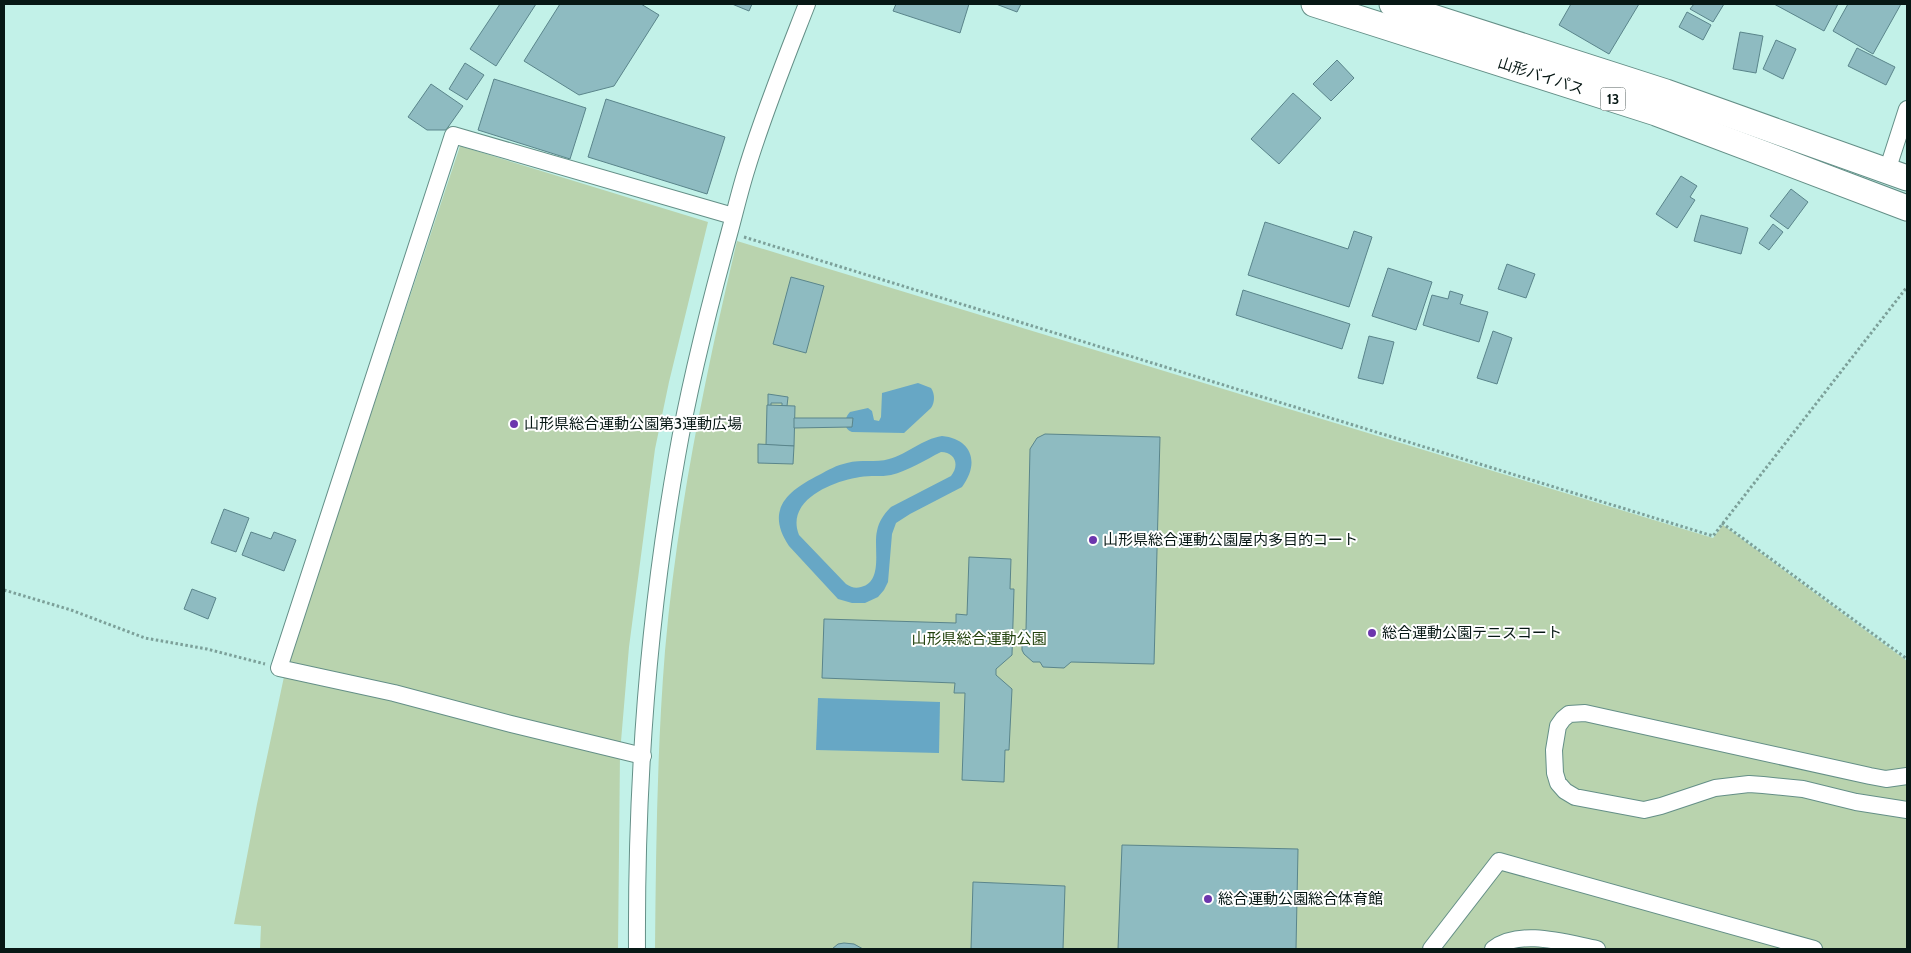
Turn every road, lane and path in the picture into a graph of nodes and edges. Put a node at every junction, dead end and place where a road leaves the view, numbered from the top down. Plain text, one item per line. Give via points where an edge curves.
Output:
1 (807, 4) edge
2 (1314, 4) edge
3 (1392, 4) edge
4 (1907, 109) edge
5 (1897, 175) edge
6 (1907, 208) edge
7 (734, 216) junction
8 (729, 232) junction
9 (1907, 287) edge
10 (1722, 523) junction
11 (4, 590) edge
12 (1907, 659) edge
13 (279, 668) junction
14 (643, 756) junction
15 (1907, 776) edge
16 (1907, 810) edge
17 (637, 949) edge
18 (1431, 949) edge
19 (1492, 949) edge
20 (1597, 949) edge
21 (1814, 949) edge

1 - 7 street via 770,98
2 - 6 highway, 山形バイパス / 13 via 1656,113
3 - 5 highway, 山形バイパス / 13 via 1666,92
4 - 5 street
7 - 8 street
7 - 13 street via 453,135
8 - 10 path via 1713,536
8 - 14 street via 709,304 677,455 658,584
9 - 10 path
10 - 12 path
11 - 13 path via 71,610 145,638
13 - 14 street via 394,693
14 - 17 street via 638,827
15 - 16 street via 1886,779 1870,776 1585,713 1569,714 1558,726 1554,750 1555,774 1565,791 1575,797 1633,809 1653,809 1715,788 1749,784 1803,790
18 - 21 street via 1499,860
19 - 20 street via 1525,937

